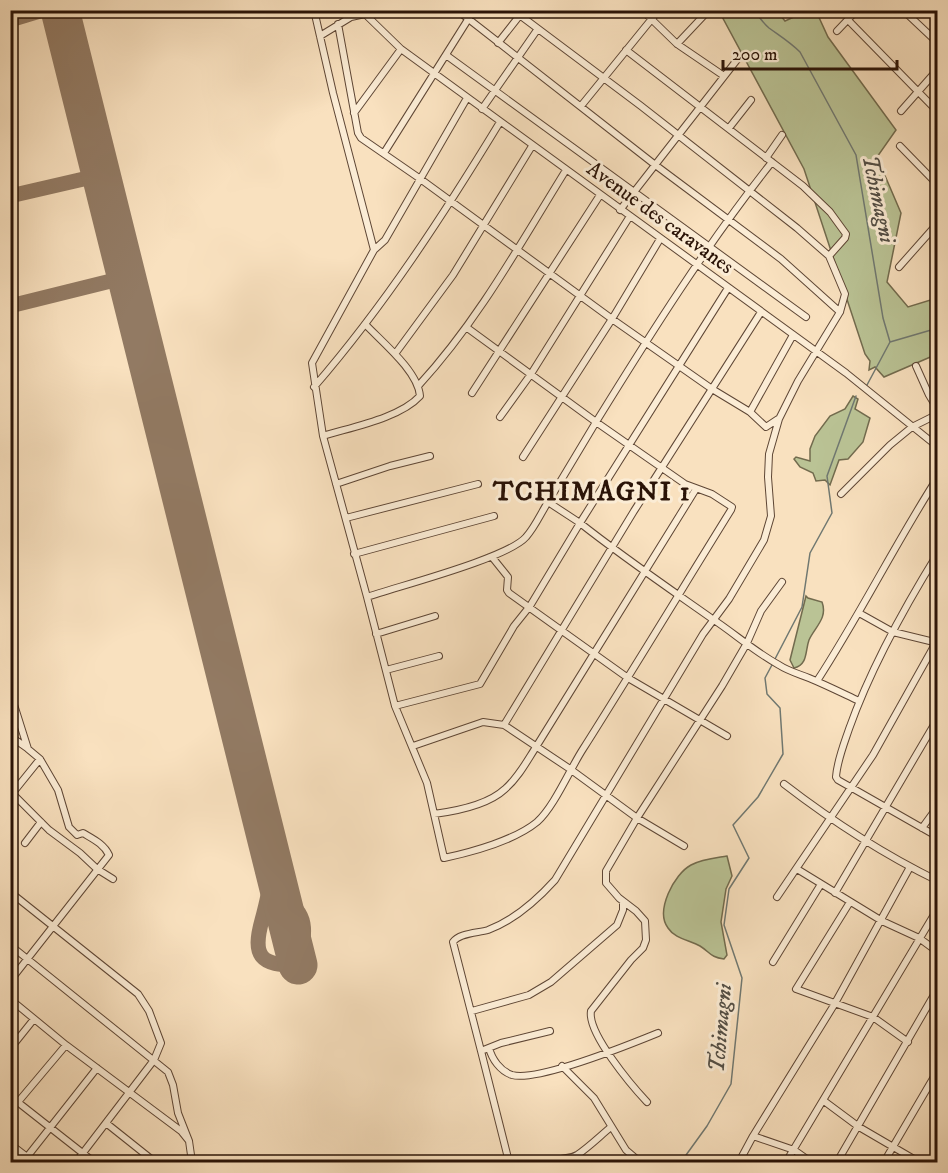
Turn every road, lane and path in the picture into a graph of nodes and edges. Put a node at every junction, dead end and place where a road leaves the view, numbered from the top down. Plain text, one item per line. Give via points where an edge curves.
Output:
1 (315, 10) edge
2 (457, 10) edge
3 (474, 10) edge
4 (513, 10) edge
5 (642, 10) edge
6 (659, 10) edge
7 (709, 10) edge
8 (857, 10) edge
9 (903, 10) edge
10 (368, 12) edge
11 (522, 13) edge
12 (652, 18) junction
13 (468, 20) junction
14 (848, 20) junction
15 (338, 24) junction
16 (537, 30) junction
17 (837, 31) dead end
18 (320, 36) junction
19 (498, 43) junction
20 (938, 43) edge
21 (677, 44) junction
22 (401, 49) junction
23 (626, 50) junction
24 (447, 55) junction
25 (740, 56) dead end
26 (518, 58) junction
27 (938, 69) edge
28 (434, 74) junction
29 (724, 76) junction
30 (604, 78) junction
31 (495, 89) junction
32 (917, 90) junction
33 (467, 98) junction
34 (751, 100) dead end
35 (700, 105) junction
36 (581, 106) junction
37 (482, 109) junction
38 (900, 111) dead end
39 (938, 112) edge
40 (354, 113) junction
41 (500, 122) junction
42 (729, 128) junction
43 (782, 135) dead end
44 (677, 136) junction
45 (532, 146) junction
46 (900, 146) dead end
47 (384, 153) junction
48 (769, 160) junction
49 (654, 164) junction
50 (566, 170) junction
51 (419, 178) junction
52 (938, 185) edge
53 (749, 191) junction
54 (633, 192) junction
55 (600, 195) junction
56 (451, 202) junction
57 (620, 210) junction
58 (630, 216) junction
59 (728, 219) junction
60 (938, 224) edge
61 (484, 225) junction
62 (660, 239) junction
63 (709, 248) junction
64 (374, 250) junction
65 (516, 250) junction
66 (829, 256) junction
67 (696, 265) junction
68 (899, 267) dead end
69 (548, 273) junction
70 (728, 288) junction
71 (580, 296) junction
72 (761, 312) junction
73 (840, 312) junction
74 (806, 317) dead end
75 (612, 319) junction
76 (365, 324) junction
77 (466, 327) junction
78 (793, 335) junction
79 (647, 342) junction
80 (498, 351) junction
81 (816, 352) junction
82 (395, 354) junction
83 (679, 366) junction
84 (916, 366) dead end
85 (531, 374) junction
86 (419, 385) junction
87 (314, 387) junction
88 (712, 389) junction
89 (472, 393) dead end
90 (562, 398) junction
91 (750, 412) junction
92 (938, 412) edge
93 (500, 417) dead end
94 (779, 419) junction
95 (596, 422) junction
96 (912, 427) junction
97 (323, 436) junction
98 (630, 446) junction
99 (938, 447) edge
100 (430, 456) dead end
101 (523, 457) dead end
102 (663, 469) junction
103 (938, 477) edge
104 (336, 484) junction
105 (478, 484) dead end
106 (696, 489) junction
107 (841, 494) dead end
108 (548, 502) junction
109 (494, 516) dead end
110 (346, 518) junction
111 (580, 524) junction
112 (612, 548) junction
113 (938, 553) edge
114 (354, 554) junction
115 (492, 557) junction
116 (647, 572) junction
117 (782, 582) dead end
118 (678, 595) junction
119 (367, 597) junction
120 (530, 606) junction
121 (859, 614) junction
122 (435, 616) dead end
123 (715, 620) junction
124 (563, 630) junction
125 (893, 632) junction
126 (376, 634) junction
127 (937, 642) edge
128 (747, 643) junction
129 (594, 654) junction
130 (439, 656) dead end
131 (386, 670) junction
132 (628, 678) junction
133 (817, 681) junction
134 (10, 692) edge
135 (664, 700) junction
136 (859, 702) junction
137 (395, 706) junction
138 (938, 718) edge
139 (700, 721) junction
140 (504, 725) junction
141 (10, 736) edge
142 (727, 736) dead end
143 (413, 746) junction
144 (536, 747) junction
145 (28, 749) junction
146 (40, 759) junction
147 (570, 769) junction
148 (784, 784) dead end
149 (852, 788) junction
150 (11, 793) edge
151 (605, 794) junction
152 (938, 806) edge
153 (886, 807) junction
154 (434, 814) junction
155 (637, 818) junction
156 (830, 819) junction
157 (40, 822) junction
158 (922, 828) junction
159 (938, 837) edge
160 (866, 839) junction
161 (25, 843) dead end
162 (684, 846) dead end
163 (910, 867) junction
164 (97, 869) junction
165 (797, 869) junction
166 (112, 879) dead end
167 (938, 881) edge
168 (821, 884) junction
169 (10, 892) edge
170 (835, 893) junction
171 (777, 897) dead end
172 (623, 902) junction
173 (850, 902) junction
174 (938, 908) edge
175 (882, 921) junction
176 (54, 925) junction
177 (919, 938) junction
178 (10, 945) edge
179 (938, 952) edge
180 (28, 959) junction
181 (773, 962) dead end
182 (10, 981) edge
183 (938, 988) edge
184 (10, 999) edge
185 (834, 1005) junction
186 (472, 1011) junction
187 (873, 1017) junction
188 (34, 1019) junction
189 (550, 1031) dead end
190 (658, 1033) dead end
191 (908, 1042) junction
192 (66, 1045) junction
193 (489, 1048) junction
194 (10, 1049) edge
195 (481, 1051) junction
196 (608, 1053) junction
197 (154, 1060) junction
198 (562, 1066) junction
199 (97, 1068) junction
200 (938, 1070) edge
201 (130, 1092) junction
202 (10, 1096) edge
203 (824, 1101) junction
204 (18, 1102) junction
205 (647, 1102) dead end
206 (106, 1123) junction
207 (50, 1127) junction
208 (611, 1127) junction
209 (859, 1127) junction
210 (753, 1136) junction
211 (189, 1142) junction
212 (10, 1144) edge
213 (894, 1147) junction
214 (794, 1150) junction
215 (82, 1154) junction
216 (938, 1154) edge
217 (25, 1160) edge
218 (76, 1162) edge
219 (94, 1162) edge
220 (155, 1162) edge
221 (192, 1162) edge
222 (509, 1162) edge
223 (555, 1162) edge
224 (640, 1162) edge
225 (739, 1162) edge
226 (786, 1162) edge
227 (811, 1162) edge
228 (837, 1162) edge
229 (885, 1162) edge
230 (920, 1162) edge
231 (933, 1162) edge

1 - 18 street
2 - 13 street
3 - 13 street
4 - 11 street
5 - 12 street
6 - 12 street
7 - 21 street
8 - 14 street
9 - 20 street
10 - 15 street
10 - 22 street, Avenue des caravanes
11 - 16 street
11 - 19 street
12 - 21 street
12 - 23 street
13 - 19 street
13 - 24 street
14 - 17 street
14 - 32 street
15 - 18 street
15 - 40 street
16 - 26 street
16 - 30 street
18 - 64 street
19 - 26 street
21 - 29 street
22 - 28 street, Avenue des caravanes
22 - 40 street
23 - 30 street
23 - 35 street
24 - 28 street
24 - 31 street
25 - 29 street
26 - 31 street
26 - 36 street
27 - 32 street
28 - 33 street, Avenue des caravanes
28 - 47 street
29 - 35 street
30 - 36 street
30 - 44 street
31 - 37 street
31 - 54 street
32 - 38 street
32 - 39 street
33 - 37 street, Avenue des caravanes
33 - 51 street
34 - 42 street
35 - 42 street
35 - 44 street
36 - 49 street
37 - 41 street, Avenue des caravanes
40 - 47 street via 359,136
41 - 45 street, Avenue des caravanes
41 - 56 street
42 - 48 street
43 - 48 street
44 - 49 street
44 - 53 street
45 - 50 street, Avenue des caravanes
45 - 61 street
46 - 52 street
47 - 51 street
48 - 53 street
48 - 66 street via 803,186 844,230 845,238
49 - 54 street
49 - 59 street
50 - 55 street, Avenue des caravanes
50 - 65 street
51 - 56 street
51 - 64 street via 386,240
53 - 59 street
53 - 66 street
54 - 57 street
54 - 63 street
55 - 57 street, Avenue des caravanes
55 - 69 street
56 - 61 street
56 - 76 street
57 - 58 street, Avenue des caravanes
58 - 62 street, Avenue des caravanes
58 - 71 street
59 - 63 street
59 - 73 street via 797,272
60 - 68 street
61 - 65 street
61 - 82 street
62 - 67 street, Avenue des caravanes
62 - 75 street
63 - 67 street
63 - 74 street
64 - 87 street via 312,363
65 - 69 street
65 - 77 street
66 - 73 street via 845,294
67 - 70 street, Avenue des caravanes
67 - 79 street
69 - 71 street
69 - 80 street
70 - 72 street, Avenue des caravanes
70 - 83 street
71 - 75 street
71 - 85 street
72 - 78 street, Avenue des caravanes
72 - 88 street
73 - 81 street
75 - 79 street
75 - 90 street
76 - 82 street
76 - 87 street
77 - 80 street
77 - 86 street
78 - 81 street, Avenue des caravanes
78 - 91 street
79 - 83 street
79 - 95 street
80 - 85 street
80 - 89 street
81 - 94 street
81 - 96 street, Avenue des caravanes
82 - 86 street
83 - 88 street
83 - 98 street
84 - 92 street
85 - 90 street
85 - 93 street
86 - 97 street via 420,396 412,405
87 - 97 street
88 - 91 street
88 - 102 street
90 - 95 street
90 - 101 street
91 - 94 street via 766,427
92 - 96 street
94 - 123 street via 769,454 769,528
95 - 98 street
95 - 108 street
96 - 99 street, Avenue des caravanes
96 - 107 street
97 - 104 street
98 - 102 street
98 - 111 street
100 - 104 street
102 - 106 street
102 - 112 street
103 - 121 street via 886,561
104 - 110 street
105 - 110 street
106 - 116 street
106 - 118 street via 730,504 732,510
108 - 111 street
108 - 115 street via 526,537
109 - 114 street
110 - 114 street
111 - 112 street
111 - 120 street
112 - 116 street
112 - 124 street
113 - 125 street
114 - 119 street
115 - 119 street
115 - 120 street via 508,577 509,593
116 - 118 street
116 - 129 street
117 - 128 street via 761,611
118 - 123 street
118 - 132 street
119 - 126 street
120 - 124 street
120 - 137 street via 480,684
121 - 125 street
121 - 133 street
122 - 126 street
123 - 128 street
123 - 135 street
124 - 129 street
124 - 140 street
125 - 127 street
125 - 136 street
126 - 131 street
127 - 149 street
128 - 133 street via 780,666
128 - 139 street
129 - 132 street
129 - 144 street
130 - 131 street
131 - 137 street
132 - 135 street
132 - 147 street
133 - 136 street
134 - 145 street
135 - 139 street
135 - 151 street
136 - 149 street via 836,773 837,780
137 - 143 street
138 - 153 street
139 - 142 street
139 - 155 street
140 - 143 street via 474,724
140 - 144 street
141 - 145 street
143 - 154 street
144 - 147 street
144 - 154 street via 499,794 456,811
145 - 146 street
146 - 150 street
146 - 164 street via 58,790 72,832 83,833 109,855
147 - 151 street
147 - 154 street via 544,814 532,825 496,842 444,858
148 - 156 street
149 - 153 street
149 - 156 street
150 - 157 street
151 - 155 street
151 - 186 street via 544,892 505,923 454,939
152 - 158 street
153 - 158 street
153 - 160 street
155 - 162 street
155 - 172 street via 606,871 606,883
156 - 160 street
156 - 165 street
157 - 161 street
157 - 164 street
158 - 159 street
160 - 163 street
160 - 170 street
163 - 167 street
163 - 175 street
164 - 166 street
164 - 176 street
165 - 168 street
165 - 171 street
168 - 170 street
168 - 181 street
169 - 176 street
170 - 173 street
172 - 186 street via 617,925 551,982 529,995
172 - 196 street via 645,921 646,939 644,948 591,1011 591,1019
173 - 175 street
173 - 185 street via 796,987
174 - 177 street
175 - 177 street
175 - 185 street
176 - 180 street
176 - 197 street via 138,994 161,1043
177 - 179 street
177 - 187 street
178 - 180 street
180 - 182 street
180 - 197 street
183 - 191 street
184 - 188 street
185 - 187 street
185 - 210 street
186 - 195 street
187 - 191 street
187 - 203 street
188 - 192 street
188 - 194 street
189 - 193 street
190 - 196 street
191 - 209 street
192 - 199 street
192 - 204 street
193 - 195 street
193 - 198 street via 498,1066 513,1075 548,1072
195 - 222 street
196 - 198 street
196 - 205 street
197 - 201 street
197 - 211 street via 168,1072
198 - 208 street via 594,1098
199 - 201 street
199 - 207 street
200 - 213 street
201 - 206 street
201 - 211 street via 181,1131
202 - 204 street
203 - 209 street
203 - 214 street
204 - 207 street
206 - 215 street
206 - 220 street
207 - 215 street
207 - 217 street
208 - 223 street via 577,1155
208 - 224 street via 626,1150
209 - 213 street
209 - 228 street
210 - 214 street
210 - 225 street
211 - 221 street
212 - 217 street
213 - 229 street
213 - 230 street
214 - 226 street
214 - 227 street
215 - 218 street
215 - 219 street
216 - 231 street

